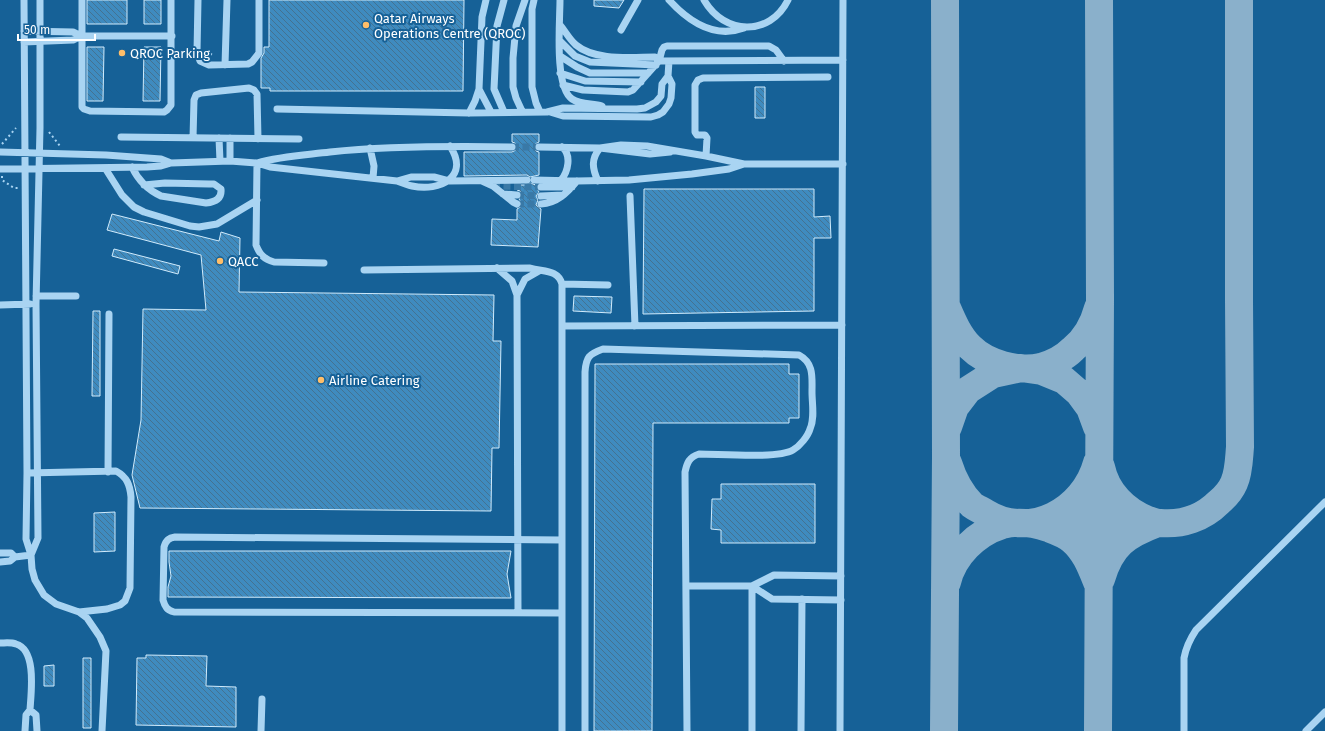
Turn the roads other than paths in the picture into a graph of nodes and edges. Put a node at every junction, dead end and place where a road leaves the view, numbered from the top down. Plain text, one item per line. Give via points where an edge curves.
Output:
1 (24, 0) edge
2 (40, 0) edge
3 (82, 0) edge
4 (171, 0) edge
5 (198, 0) edge
6 (227, 0) edge
7 (259, 0) edge
8 (486, 0) edge
9 (504, 0) edge
10 (525, 0) edge
11 (534, 0) edge
12 (560, 0) edge
13 (638, 0) edge
14 (670, 0) edge
15 (704, 0) edge
16 (788, 0) edge
17 (843, 0) edge
18 (560, 25) junction
19 (746, 27) junction
20 (621, 30) dead end
21 (24, 31) junction
22 (40, 31) junction
23 (81, 36) junction
24 (172, 36) junction
25 (40, 41) junction
26 (560, 41) junction
27 (24, 42) junction
28 (560, 56) junction
29 (843, 60) junction
30 (669, 61) junction
31 (784, 61) junction
32 (658, 63) junction
33 (225, 65) junction
34 (560, 73) junction
35 (648, 73) junction
36 (668, 76) junction
37 (828, 77) dead end
38 (641, 82) junction
39 (563, 85) junction
40 (479, 89) junction
41 (277, 109) dead end
42 (610, 109) junction
43 (492, 112) junction
44 (504, 112) junction
45 (522, 112) junction
46 (540, 112) junction
47 (548, 112) junction
48 (469, 113) junction
49 (121, 137) dead end
50 (193, 138) junction
51 (219, 138) junction
52 (230, 138) junction
53 (258, 139) junction
54 (299, 139) dead end
55 (450, 146) junction
56 (512, 147) tunnel mouth
57 (539, 147) tunnel mouth
58 (562, 147) junction
59 (370, 148) junction
60 (600, 148) junction
61 (0, 152) edge
62 (26, 152) junction
63 (39, 152) junction
64 (706, 156) junction
65 (230, 160) junction
66 (220, 161) junction
67 (171, 163) junction
68 (257, 163) junction
69 (744, 164) junction
70 (843, 164) junction
71 (132, 167) junction
72 (26, 168) junction
73 (38, 168) junction
74 (105, 168) junction
75 (0, 169) edge
76 (373, 178) junction
77 (482, 180) junction
78 (561, 180) junction
79 (449, 181) junction
80 (577, 181) junction
81 (598, 181) junction
82 (144, 185) junction
83 (541, 187) tunnel mouth
84 (572, 187) junction
85 (503, 194) junction
86 (517, 195) tunnel mouth
87 (630, 196) dead end
88 (257, 200) junction
89 (541, 200) tunnel mouth
90 (517, 204) tunnel mouth
91 (324, 263) dead end
92 (496, 268) junction
93 (364, 270) dead end
94 (539, 271) junction
95 (562, 284) junction
96 (608, 285) dead end
97 (517, 294) junction
98 (36, 296) junction
99 (76, 296) dead end
100 (26, 304) junction
101 (36, 304) junction
102 (0, 305) edge
103 (109, 314) dead end
104 (842, 325) junction
105 (562, 326) junction
106 (636, 326) junction
107 (108, 472) junction
108 (27, 473) junction
109 (37, 473) junction
110 (1325, 502) edge
111 (562, 540) junction
112 (517, 541) junction
113 (0, 553) edge
114 (31, 555) junction
115 (16, 557) junction
116 (0, 562) edge
117 (841, 576) junction
118 (686, 586) junction
119 (752, 586) junction
120 (802, 599) junction
121 (841, 600) junction
122 (79, 612) junction
123 (518, 613) junction
124 (562, 613) junction
125 (0, 643) edge
126 (262, 699) dead end
127 (30, 710) junction
128 (1325, 712) edge
129 (25, 731) edge
130 (37, 731) edge
131 (102, 731) edge
132 (261, 731) edge
133 (562, 731) edge
134 (586, 731) edge
135 (687, 731) edge
136 (752, 731) edge
137 (801, 731) edge
138 (840, 731) edge
139 (1184, 731) edge
140 (1306, 731) edge

1 - 21 street
2 - 22 street
3 - 23 street
4 - 24 street
5 - 33 street via 198,57 204,64
6 - 33 street
7 - 33 street via 259,53 248,64
8 - 40 street via 482,17
9 - 44 street via 497,26 494,89
10 - 45 street via 516,26 513,58 513,87
11 - 46 street via 532,87
12 - 18 street
13 - 20 street
14 - 19 street via 686,17 705,27 726,32
15 - 19 street via 711,11 721,19
16 - 19 street via 780,13 772,19 764,24
17 - 29 street
18 - 26 street
18 - 32 street via 572,42 588,52 607,56 655,57
21 - 22 street
21 - 27 street
22 - 23 street via 73,32
22 - 25 street
23 - 24 street
23 - 24 street via 81,104 84,109 145,112 164,112 170,105
23 - 25 street via 73,40
25 - 27 street
25 - 63 street
26 - 28 street
26 - 32 street via 575,56 590,62
27 - 62 street
28 - 34 street
28 - 35 street via 577,68 590,72
29 - 31 street
29 - 70 street
30 - 31 street
30 - 32 street
30 - 36 street
31 - 32 street via 776,50 769,46 682,46 664,47
32 - 35 street
34 - 38 street via 585,81
34 - 39 street
35 - 38 street
36 - 42 street via 662,84 661,96 651,106
36 - 47 street via 672,84 671,98 666,108 658,115 563,116
37 - 64 street via 698,80 695,88 695,132 707,138
38 - 39 street via 628,92 588,91
39 - 42 street via 572,99
40 - 43 street
40 - 48 street
41 - 48 street
42 - 47 street via 564,108
43 - 44 street
43 - 48 street
44 - 45 street
45 - 46 street
46 - 47 street
49 - 50 street
50 - 51 street
50 - 53 street via 196,95 249,88 257,94
51 - 52 street
51 - 66 street
52 - 53 street
52 - 65 street
53 - 54 street
55 - 56 street
55 - 59 street
55 - 79 street via 456,154 457,162
57 - 58 street
58 - 60 street
58 - 78 street via 566,153 567,171
59 - 68 street via 269,159
59 - 76 street via 374,166
60 - 64 street via 621,145 648,146
60 - 81 street via 593,164
61 - 62 street
62 - 63 street
62 - 72 street
63 - 67 street via 161,159
63 - 73 street
64 - 69 street
65 - 66 street
65 - 68 street
66 - 67 street
67 - 71 street
68 - 76 street via 270,167
68 - 88 street
69 - 70 street
69 - 81 street via 730,169 692,174
70 - 104 street
71 - 74 street
71 - 82 street
72 - 73 street
72 - 75 street
72 - 100 street
73 - 74 street
73 - 98 street
74 - 88 street via 122,195 134,207 190,226 217,224
76 - 79 street via 397,181 411,177 434,177
77 - 78 street
77 - 79 street
77 - 85 street
78 - 80 street
80 - 81 street
80 - 84 street
82 - 82 street via 214,184 221,189 221,194 213,203 206,203 161,196
83 - 84 street
84 - 89 street via 552,203
85 - 86 street
85 - 90 street
87 - 106 street
88 - 91 street via 256,245 262,257 274,262
92 - 93 street
92 - 94 street via 530,268
92 - 97 street via 512,281
94 - 95 street via 556,273
94 - 97 street via 525,279
95 - 96 street
95 - 105 street
97 - 112 street
98 - 99 street
98 - 101 street
100 - 101 street
100 - 102 street
100 - 108 street
101 - 109 street
103 - 107 street
104 - 106 street
104 - 117 street
105 - 106 street
105 - 111 street
107 - 109 street
107 - 122 street via 116,471 122,474 131,487 130,588 125,601 120,605 107,610
108 - 109 street
108 - 114 street via 26,538
109 - 114 street via 38,538
110 - 139 street via 1190,638 1184,658
111 - 112 street
111 - 124 street
112 - 123 street
112 - 123 street via 175,536 166,541 164,547 163,600 164,606 174,612
113 - 115 street via 11,553
114 - 115 street
114 - 122 street via 35,580 44,595 56,604
115 - 116 street via 10,561
117 - 119 street via 774,575
117 - 121 street
118 - 119 street
118 - 134 street via 685,472 689,459 699,454 776,455 793,450 799,445 810,429 812,420 812,371 805,358 792,354 603,349 589,357 585,372
118 - 135 street
119 - 120 street via 772,599
119 - 136 street
120 - 121 street
120 - 137 street
121 - 138 street
122 - 131 street via 87,618 106,651
123 - 124 street
124 - 133 street
125 - 127 street via 15,643 23,648 28,656
126 - 132 street
127 - 129 street via 26,716
127 - 130 street via 36,714
128 - 140 street

